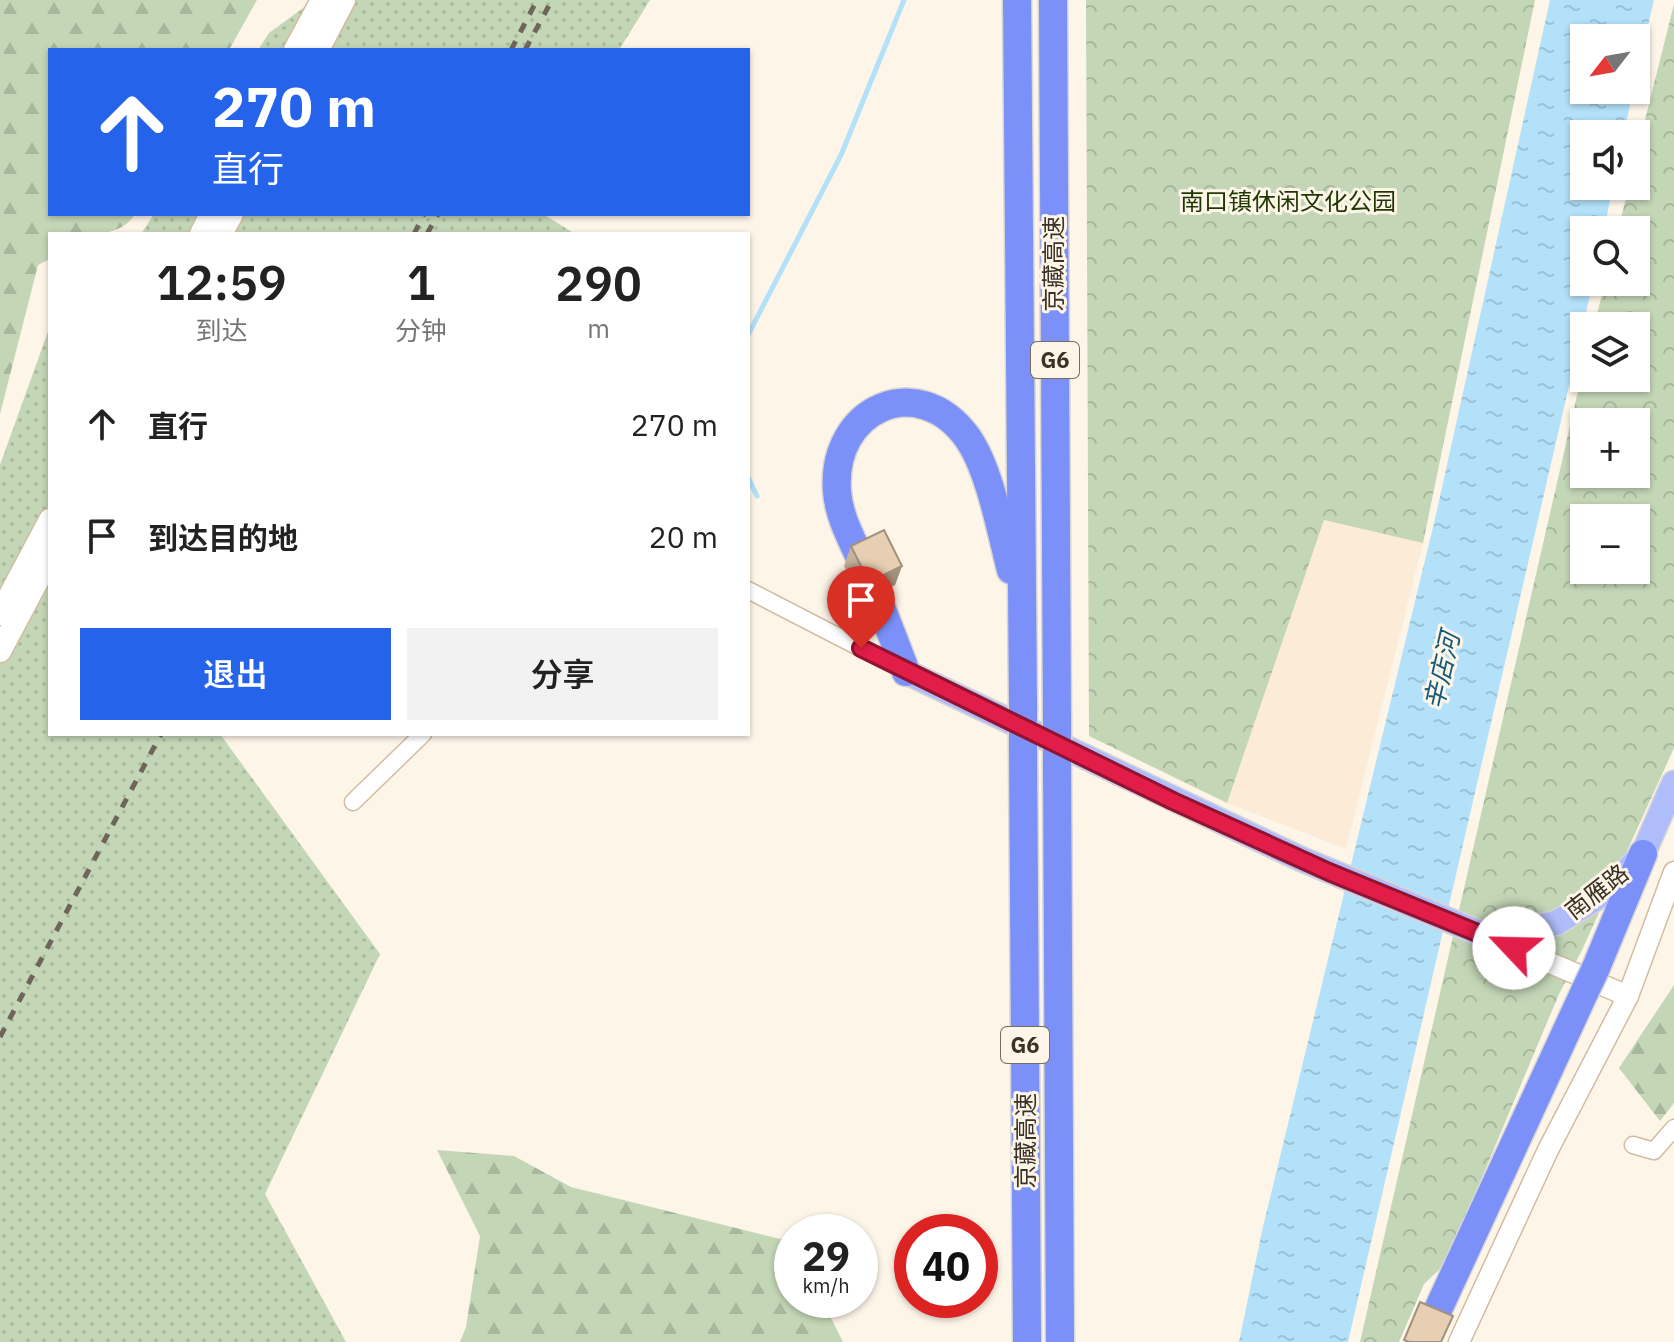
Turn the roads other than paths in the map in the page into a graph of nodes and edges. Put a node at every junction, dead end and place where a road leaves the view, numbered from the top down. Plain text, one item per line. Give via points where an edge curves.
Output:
1 (322, 0) edge
2 (344, 0) edge
3 (1017, 0) edge
4 (1053, 0) edge
5 (296, 48) edge
6 (319, 48) edge
7 (48, 524) edge
8 (48, 561) edge
9 (750, 591) edge
10 (1022, 613) junction
11 (0, 614) edge
12 (0, 651) edge
13 (906, 672) junction
14 (421, 736) edge
15 (1674, 783) edge
16 (353, 802) dead end
17 (1643, 854) junction
18 (1674, 872) edge
19 (1669, 904) edge
20 (1489, 937) junction
21 (1628, 996) junction
22 (1674, 1128) edge
23 (1633, 1145) dead end
24 (1027, 1342) edge
25 (1060, 1342) edge
26 (1423, 1342) edge
27 (1459, 1342) edge

1 - 5 main road
2 - 6 main road
3 - 10 highway, 京藏高速 / G6
4 - 25 highway, 京藏高速 / G6, bridge
7 - 11 main road
8 - 12 main road
9 - 13 street
10 - 13 highway via 996,514 968,439 949,418 926,407 901,404 862,416 844,441 837,468 841,515
10 - 24 highway, 京藏高速 / G6, bridge
13 - 20 main road via 1329,872
14 - 16 street
15 - 17 main road, 南雁路
17 - 20 main road, 南雁路 via 1582,910 1556,923
17 - 26 highway
18 - 19 street
19 - 21 street
20 - 21 street
21 - 27 street via 1548,1150
22 - 23 street via 1654,1151

